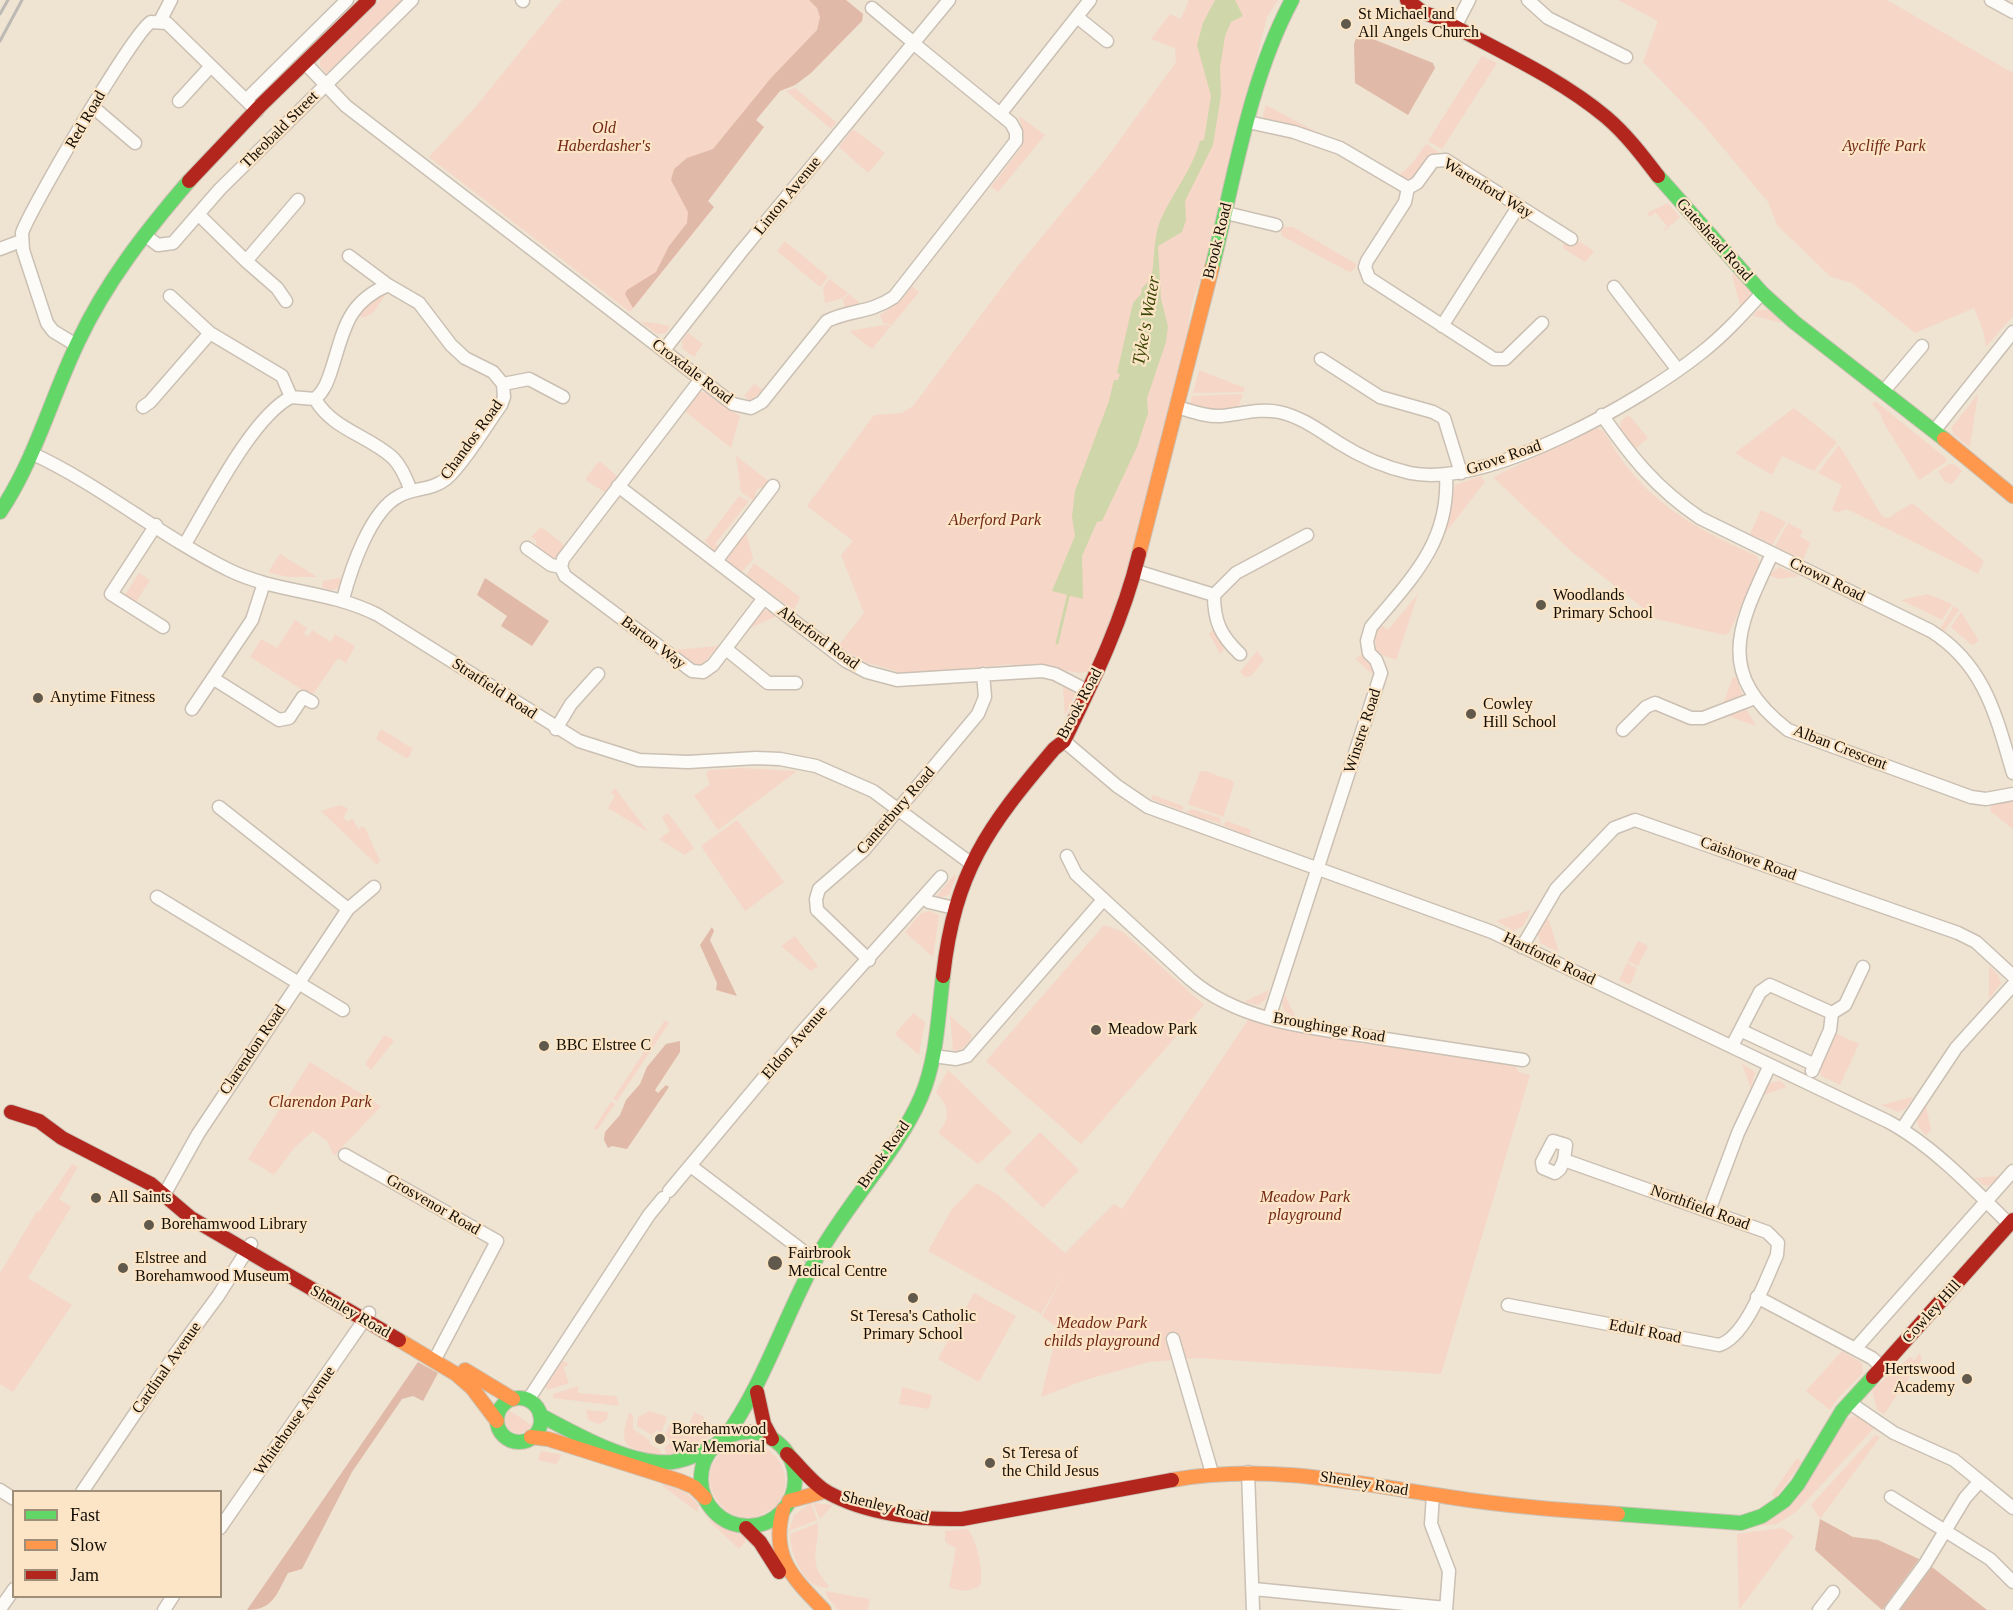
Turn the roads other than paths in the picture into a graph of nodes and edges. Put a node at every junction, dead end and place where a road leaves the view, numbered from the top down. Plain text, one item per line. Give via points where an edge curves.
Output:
1 (171, 0) edge
2 (347, 0) edge
3 (412, 0) edge
4 (949, 0) edge
5 (1090, 0) edge
6 (1293, 0) edge
7 (1407, 0) edge
8 (1469, 0) edge
9 (1528, 0) edge
10 (1992, 0) edge
11 (362, 3) edge
12 (872, 8) dead end
13 (2013, 12) edge
14 (1077, 17) junction
15 (160, 21) junction
16 (1455, 27) junction
17 (1107, 41) dead end
18 (913, 43) junction
19 (1626, 57) dead end
20 (305, 63) junction
21 (210, 66) junction
22 (326, 85) junction
23 (246, 100) junction
24 (179, 101) dead end
25 (93, 107) junction
26 (257, 111) junction
27 (1000, 114) junction
28 (1248, 122) junction
29 (135, 142) dead end
30 (1408, 188) junction
31 (298, 200) dead end
32 (1518, 207) junction
33 (1226, 213) junction
34 (198, 214) junction
35 (1276, 225) dead end
36 (146, 236) junction
37 (1571, 239) dead end
38 (21, 241) junction
39 (0, 249) edge
40 (348, 256) dead end
41 (246, 261) junction
42 (388, 285) junction
43 (1614, 287) dead end
44 (1762, 293) junction
45 (170, 296) dead end
46 (286, 301) dead end
47 (1542, 323) dead end
48 (1442, 326) junction
49 (2013, 332) edge
50 (210, 333) junction
51 (76, 345) junction
52 (1922, 346) dead end
53 (664, 350) junction
54 (1321, 359) dead end
55 (1678, 370) junction
56 (701, 379) junction
57 (503, 384) junction
58 (1883, 392) junction
59 (291, 397) junction
60 (563, 397) dead end
61 (315, 399) junction
62 (143, 407) dead end
63 (1177, 407) junction
64 (1602, 415) junction
65 (1934, 431) junction
66 (31, 453) junction
67 (1461, 473) junction
68 (1446, 475) junction
69 (618, 486) junction
70 (773, 486) dead end
71 (411, 491) junction
72 (2013, 496) edge
73 (0, 512) edge
74 (156, 525) junction
75 (1307, 535) dead end
76 (185, 544) junction
77 (527, 548) dead end
78 (1772, 554) junction
79 (716, 561) junction
80 (561, 567) junction
81 (1136, 570) junction
82 (264, 583) junction
83 (1214, 595) junction
84 (764, 598) junction
85 (343, 599) junction
86 (163, 627) dead end
87 (726, 649) junction
88 (1240, 654) dead end
89 (598, 674) dead end
90 (983, 675) junction
91 (214, 679) junction
92 (796, 682) dead end
93 (1088, 691) junction
94 (1755, 698) junction
95 (312, 702) dead end
96 (192, 709) dead end
97 (556, 729) junction
98 (1623, 730) dead end
99 (1064, 741) junction
100 (2013, 773) edge
101 (2013, 794) edge
102 (219, 807) dead end
103 (899, 809) junction
104 (1067, 856) dead end
105 (969, 862) junction
106 (1319, 867) junction
107 (941, 877) dead end
108 (374, 887) dead end
109 (157, 897) dead end
110 (924, 897) junction
111 (1103, 900) junction
112 (954, 908) junction
113 (348, 909) junction
114 (1522, 947) junction
115 (869, 960) junction
116 (1863, 967) dead end
117 (2013, 976) edge
118 (297, 984) junction
119 (2013, 985) edge
120 (344, 1010) dead end
121 (1832, 1013) junction
122 (1269, 1018) junction
123 (1742, 1031) junction
124 (1732, 1046) junction
125 (933, 1056) junction
126 (1523, 1060) dead end
127 (1770, 1065) junction
128 (1815, 1065) junction
129 (1807, 1082) junction
130 (6, 1110) edge
131 (1902, 1129) junction
132 (345, 1155) dead end
133 (1564, 1160) dead end
134 (692, 1167) junction
135 (2013, 1171) edge
136 (164, 1195) junction
137 (1985, 1201) junction
138 (1709, 1211) junction
139 (2011, 1222) edge
140 (249, 1248) junction
141 (815, 1260) junction
142 (1757, 1297) junction
143 (1508, 1305) dead end
144 (367, 1317) junction
145 (1179, 1347) dead end
146 (1855, 1349) junction
147 (436, 1357) junction
148 (1882, 1366) junction
149 (757, 1392) junction
150 (513, 1399) junction
151 (528, 1400) junction
152 (1850, 1403) junction
153 (540, 1415) junction
154 (497, 1421) junction
155 (531, 1437) junction
156 (772, 1439) junction
157 (720, 1442) junction
158 (787, 1454) junction
159 (1248, 1472) junction
160 (1212, 1473) junction
161 (1980, 1481) junction
162 (83, 1490) edge
163 (826, 1491) junction
164 (1433, 1495) junction
165 (1891, 1497) dead end
166 (705, 1498) junction
167 (786, 1506) junction
168 (2013, 1508) edge
169 (222, 1525) edge
170 (746, 1528) junction
171 (1945, 1530) junction
172 (2013, 1582) edge
173 (1254, 1589) junction
174 (12, 1592) edge
175 (1833, 1592) dead end
176 (0, 1609) edge
177 (1446, 1609) edge
178 (814, 1610) edge
179 (824, 1610) edge
180 (1253, 1610) edge
181 (1819, 1610) edge
182 (1891, 1610) edge

1 - 15 street
2 - 23 street
3 - 22 street, Theobald Street
4 - 18 street, Linton Avenue
5 - 14 street
6 - 28 main road, Brook Road via 1269,47
7 - 16 main road, Gateshead Road
8 - 16 street
9 - 19 street via 1548,18
10 - 13 street
11 - 20 main road, Theobald Street
12 - 18 street
14 - 17 street
14 - 27 street
15 - 21 street via 170,25
15 - 25 street, Red Road via 146,24 135,38
16 - 44 main road, Gateshead Road via 1563,87 1606,117
18 - 27 street, Croxdale Road
18 - 53 street, Linton Avenue
20 - 22 street, Croxdale Road
20 - 26 main road, Theobald Street
21 - 23 street
21 - 24 street
22 - 34 street, Theobald Street
22 - 53 street, Croxdale Road via 346,106
23 - 26 street
25 - 29 street
25 - 38 street, Red Road via 24,228
26 - 36 main road, Theobald Street
27 - 56 street, Croxdale Road via 1016,132 1012,149 894,297 871,310 827,321 757,406 733,404
28 - 30 street via 1325,142
28 - 33 main road, Brook Road
30 - 32 street, Warenford Way via 1417,183 1433,161 1440,159
30 - 48 street via 1405,202 1367,261 1366,273 1375,283
31 - 41 street
32 - 37 street, Warenford Way
32 - 48 street
33 - 35 street
33 - 63 main road, Brook Road
34 - 36 street, Theobald Street via 173,243 165,246
34 - 41 street
36 - 51 main road, Theobald Street via 102,296
38 - 39 street
38 - 51 street via 47,323
40 - 42 street, Chandos Road
41 - 46 street
42 - 57 street, Chandos Road via 419,303 451,345 465,358 493,372
42 - 61 street via 354,309 326,385
43 - 55 street
44 - 55 street, Grove Road via 1722,335
44 - 58 main road, Gateshead Road
45 - 50 street
47 - 48 street via 1505,359 1494,359
49 - 65 street
50 - 59 street via 282,376
50 - 62 street
51 - 66 main road, Theobald Street
52 - 58 street
53 - 56 street, Croxdale Road
54 - 67 street via 1380,397 1444,418
55 - 64 street, Grove Road
56 - 69 street
57 - 60 street via 529,379
57 - 71 street, Chandos Road via 501,405 447,478 433,488
58 - 65 main road, Gateshead Road
59 - 61 street
59 - 76 street via 278,403 256,427
61 - 71 street via 329,419 393,458
63 - 68 street, Grove Road via 1219,416 1262,410 1278,412 1311,424 1355,453 1389,468 1413,474
63 - 81 main road, Brook Road
64 - 67 street, Grove Road via 1532,450
64 - 78 street, Crown Road via 1633,460 1677,503
65 - 72 main road, Gateshead Road
66 - 73 main road, Theobald Street
66 - 74 street, Stratfield Road
67 - 68 street, Grove Road
68 - 106 street, Winstre Road via 1448,497 1432,549 1368,635 1370,653 1381,673
69 - 79 street, Aberford Road
69 - 80 street
70 - 79 street
71 - 85 street, Chandos Road via 391,501 364,540
74 - 76 street, Stratfield Road
74 - 86 street via 111,594
75 - 83 street via 1236,573
76 - 82 street, Stratfield Road via 230,570
77 - 80 street, Barton Way via 551,565
78 - 94 street, Alban Crescent via 1745,613 1738,640 1740,662
78 - 100 street, Crown Road via 1931,631 1955,648 1977,675 1990,702
79 - 84 street, Aberford Road
80 - 87 street, Barton Way via 565,576 692,671 708,669
81 - 83 street
81 - 93 main road, Brook Road via 1107,654
82 - 85 street, Stratfield Road
82 - 91 street via 252,620
83 - 88 street via 1216,625
84 - 87 street, Barton Way
84 - 90 street, Aberford Road via 846,661 867,672 904,681
85 - 97 street, Stratfield Road via 393,623
87 - 92 street via 768,683
89 - 97 street via 571,704
90 - 93 street, Aberford Road via 1042,671
90 - 103 street, Canterbury Road via 983,706
91 - 95 street via 279,720 289,718 303,697
91 - 96 street
93 - 99 main road, Brook Road
94 - 98 street via 1691,718 1655,703
94 - 101 street, Alban Crescent via 1788,730 1979,799
97 - 103 street, Stratfield Road via 595,748 639,760 756,758 816,766 849,778
99 - 105 main road, Brook Road via 999,814
99 - 106 street, Hartforde Road via 1148,807
102 - 113 street
103 - 105 street, Stratfield Road
103 - 115 street, Canterbury Road via 864,850 819,889 816,898 817,910
104 - 111 street, Broughinge Road via 1076,874
105 - 112 main road, Brook Road
106 - 114 street, Hartforde Road via 1450,914
106 - 122 street
107 - 110 street, Eldon Avenue
108 - 113 street, Clarendon Road
109 - 118 street
110 - 112 street
110 - 115 street, Eldon Avenue
111 - 122 street, Broughinge Road via 1206,993
111 - 125 street via 967,1056
112 - 125 main road, Brook Road
113 - 118 street, Clarendon Road
114 - 117 street, Caishowe Road via 1556,888 1614,828 1635,819 1958,933 1976,942
114 - 124 street, Hartforde Road
115 - 134 street, Eldon Avenue via 801,1033
116 - 121 street via 1845,1005
118 - 120 street
118 - 136 street, Clarendon Road via 201,1130
119 - 131 street via 1956,1048
121 - 123 street via 1770,985 1760,992
121 - 128 street via 1830,1030
122 - 126 street, Broughinge Road
123 - 124 street
123 - 128 street
124 - 127 street, Hartforde Road
125 - 141 main road, Brook Road via 915,1110
127 - 129 street, Hartforde Road
127 - 138 street via 1738,1133
128 - 129 street
129 - 131 street, Hartforde Road
130 - 136 main road, Shenley Road via 44,1134 62,1138 151,1184
131 - 137 street, Hartforde Road
132 - 147 street, Grosvenor Road via 497,1241
133 - 138 street, Northfield Road
134 - 141 street
134 - 151 street, Eldon Avenue via 648,1215
135 - 137 street
136 - 140 main road, Shenley Road via 179,1200
137 - 139 street, Hartforde Road
137 - 146 street
138 - 142 street, Northfield Road via 1767,1232 1775,1239 1779,1249
139 - 148 main road, Cowley Hill
140 - 144 main road, Shenley Road
140 - 162 street, Cardinal Avenue
141 - 149 main road, Brook Road via 789,1311
142 - 143 street, Edulf Road via 1733,1338 1711,1345
142 - 146 street
144 - 147 main road, Shenley Road
144 - 169 street, Whitehouse Avenue
145 - 160 street
146 - 148 street
147 - 150 main road, Shenley Road
147 - 154 main road, Shenley Road via 472,1388
148 - 152 main road, Cowley Hill
149 - 156 main road via 764,1424
149 - 157 main road, Brook Road
150 - 151 main road
150 - 154 main road via 501,1407
151 - 153 main road
152 - 161 street via 1894,1433 1954,1460
152 - 164 main road, Shenley Road via 1784,1501 1762,1516 1741,1523
153 - 155 main road via 538,1428
153 - 157 main road via 576,1435 656,1461 680,1461
154 - 155 main road via 502,1434 511,1440
155 - 166 main road via 548,1438 680,1481
156 - 157 main road via 753,1432 733,1434
156 - 158 main road
157 - 166 main road via 704,1462 701,1474
158 - 163 main road, Shenley Road
158 - 167 main road via 795,1478
159 - 160 main road, Shenley Road
159 - 164 main road, Shenley Road via 1313,1476
159 - 173 street via 1248,1536
160 - 163 main road, Shenley Road via 951,1520 921,1519
161 - 168 street
161 - 171 street
163 - 167 main road, Shenley Road
164 - 177 street via 1431,1524 1449,1571
165 - 171 street
166 - 170 main road via 719,1516
167 - 170 main road via 763,1524
167 - 179 main road via 777,1525 783,1562
170 - 178 main road
171 - 172 street via 1990,1559
171 - 182 street
173 - 177 street
173 - 180 street
174 - 176 street
175 - 181 street

